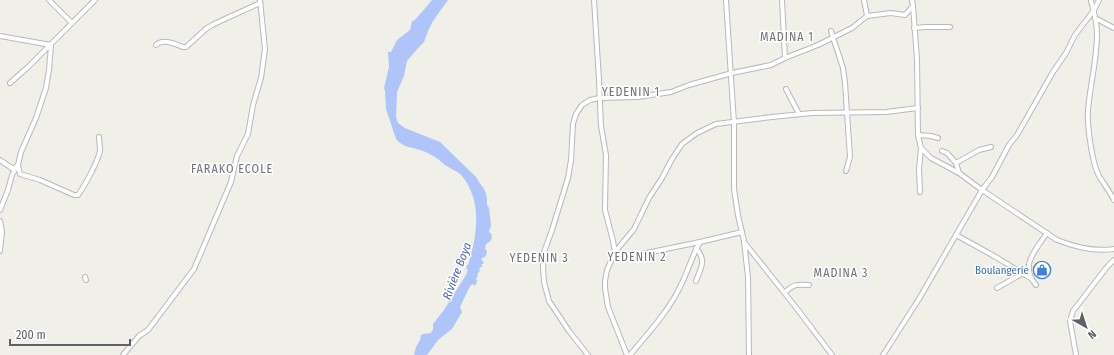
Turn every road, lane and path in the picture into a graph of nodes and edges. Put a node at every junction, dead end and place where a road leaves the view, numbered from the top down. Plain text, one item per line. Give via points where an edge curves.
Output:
1 (49, 0) edge
2 (95, 0) edge
3 (594, 0) edge
4 (726, 0) edge
5 (782, 0) edge
6 (864, 0) edge
7 (912, 0) edge
8 (1099, 0) edge
9 (260, 1) edge
10 (1091, 1) dead end
11 (913, 6) junction
12 (1094, 10) junction
13 (905, 15) junction
14 (867, 16) junction
15 (1095, 18) junction
16 (914, 21) junction
17 (72, 23) junction
18 (950, 27) dead end
19 (914, 28) junction
20 (1114, 28) edge
21 (831, 31) dead end
22 (0, 36) edge
23 (833, 37) junction
24 (156, 45) dead end
25 (48, 46) junction
26 (784, 58) junction
27 (732, 73) junction
28 (10, 83) dead end
29 (786, 89) dead end
30 (599, 98) junction
31 (918, 108) junction
32 (847, 113) junction
33 (800, 114) junction
34 (734, 118) junction
35 (743, 121) junction
36 (734, 123) junction
37 (918, 135) junction
38 (99, 138) dead end
39 (938, 138) dead end
40 (991, 147) dead end
41 (921, 148) junction
42 (942, 151) dead end
43 (0, 160) edge
44 (956, 164) junction
45 (18, 165) junction
46 (846, 171) dead end
47 (959, 173) junction
48 (982, 190) junction
49 (920, 192) dead end
50 (1114, 200) edge
51 (0, 210) edge
52 (0, 221) edge
53 (742, 232) junction
54 (1047, 233) junction
55 (956, 235) junction
56 (744, 241) junction
57 (700, 242) junction
58 (696, 248) junction
59 (1114, 249) edge
60 (0, 251) edge
61 (615, 252) junction
62 (745, 253) junction
63 (758, 259) junction
64 (1114, 260) edge
65 (1028, 270) junction
66 (1022, 274) junction
67 (1032, 279) junction
68 (696, 281) dead end
69 (809, 285) dead end
70 (1036, 285) dead end
71 (997, 288) dead end
72 (785, 292) junction
73 (123, 355) edge
74 (588, 355) edge
75 (627, 355) edge
76 (630, 355) edge
77 (749, 355) edge
78 (832, 355) edge
79 (883, 355) edge
80 (1076, 355) edge

1 - 17 street
2 - 17 street
3 - 30 street
4 - 27 street
5 - 26 street
6 - 14 street
7 - 11 street
8 - 12 street
9 - 24 street via 207,28 186,47 164,41
9 - 73 street via 264,49 261,78 248,134 237,156 234,178 194,269 148,330 139,336
10 - 12 street
11 - 13 street
11 - 16 street
12 - 15 street
12 - 48 street via 1075,35
13 - 14 street via 891,13
13 - 16 street
14 - 23 street via 852,28
15 - 20 street
15 - 50 street via 1097,34 1088,132 1099,176
16 - 19 street
17 - 25 street
18 - 19 street
19 - 31 street
21 - 23 street
22 - 25 street
23 - 26 street
23 - 32 street via 843,68
25 - 28 street
25 - 45 street via 49,70 46,88
26 - 27 street via 771,65
27 - 30 street via 671,92 638,97
27 - 34 street
29 - 33 street
30 - 61 street via 606,155 605,210
30 - 74 street via 582,105 576,114 568,178 544,252 543,266 549,301
31 - 32 street
31 - 37 street
32 - 33 street
32 - 46 street via 850,157
33 - 35 street
34 - 35 street
34 - 36 street
35 - 36 street
36 - 53 street via 734,189
36 - 61 street via 716,124 682,144 649,198 634,229
37 - 39 street
37 - 41 street
38 - 45 street via 100,150 94,167 78,195 20,174
40 - 44 street via 979,150
41 - 47 street via 931,158
41 - 49 street
42 - 44 street
43 - 45 street via 13,169
44 - 47 street
45 - 51 street
47 - 48 street
48 - 54 street
48 - 55 street
52 - 60 street
53 - 56 street
53 - 57 street
54 - 59 street via 1069,245 1104,251
54 - 65 street via 1030,261
55 - 66 street
55 - 79 street
56 - 62 street
56 - 63 street
57 - 58 street
57 - 61 street via 627,257
58 - 68 street via 703,258
58 - 76 street via 681,285 667,308
61 - 75 street via 607,270 605,288 608,307
62 - 63 street
62 - 77 street via 748,277
63 - 72 street
64 - 80 street via 1071,315
65 - 66 street
65 - 67 street
66 - 67 street
66 - 71 street
67 - 70 street
69 - 72 street via 798,284
72 - 78 street

